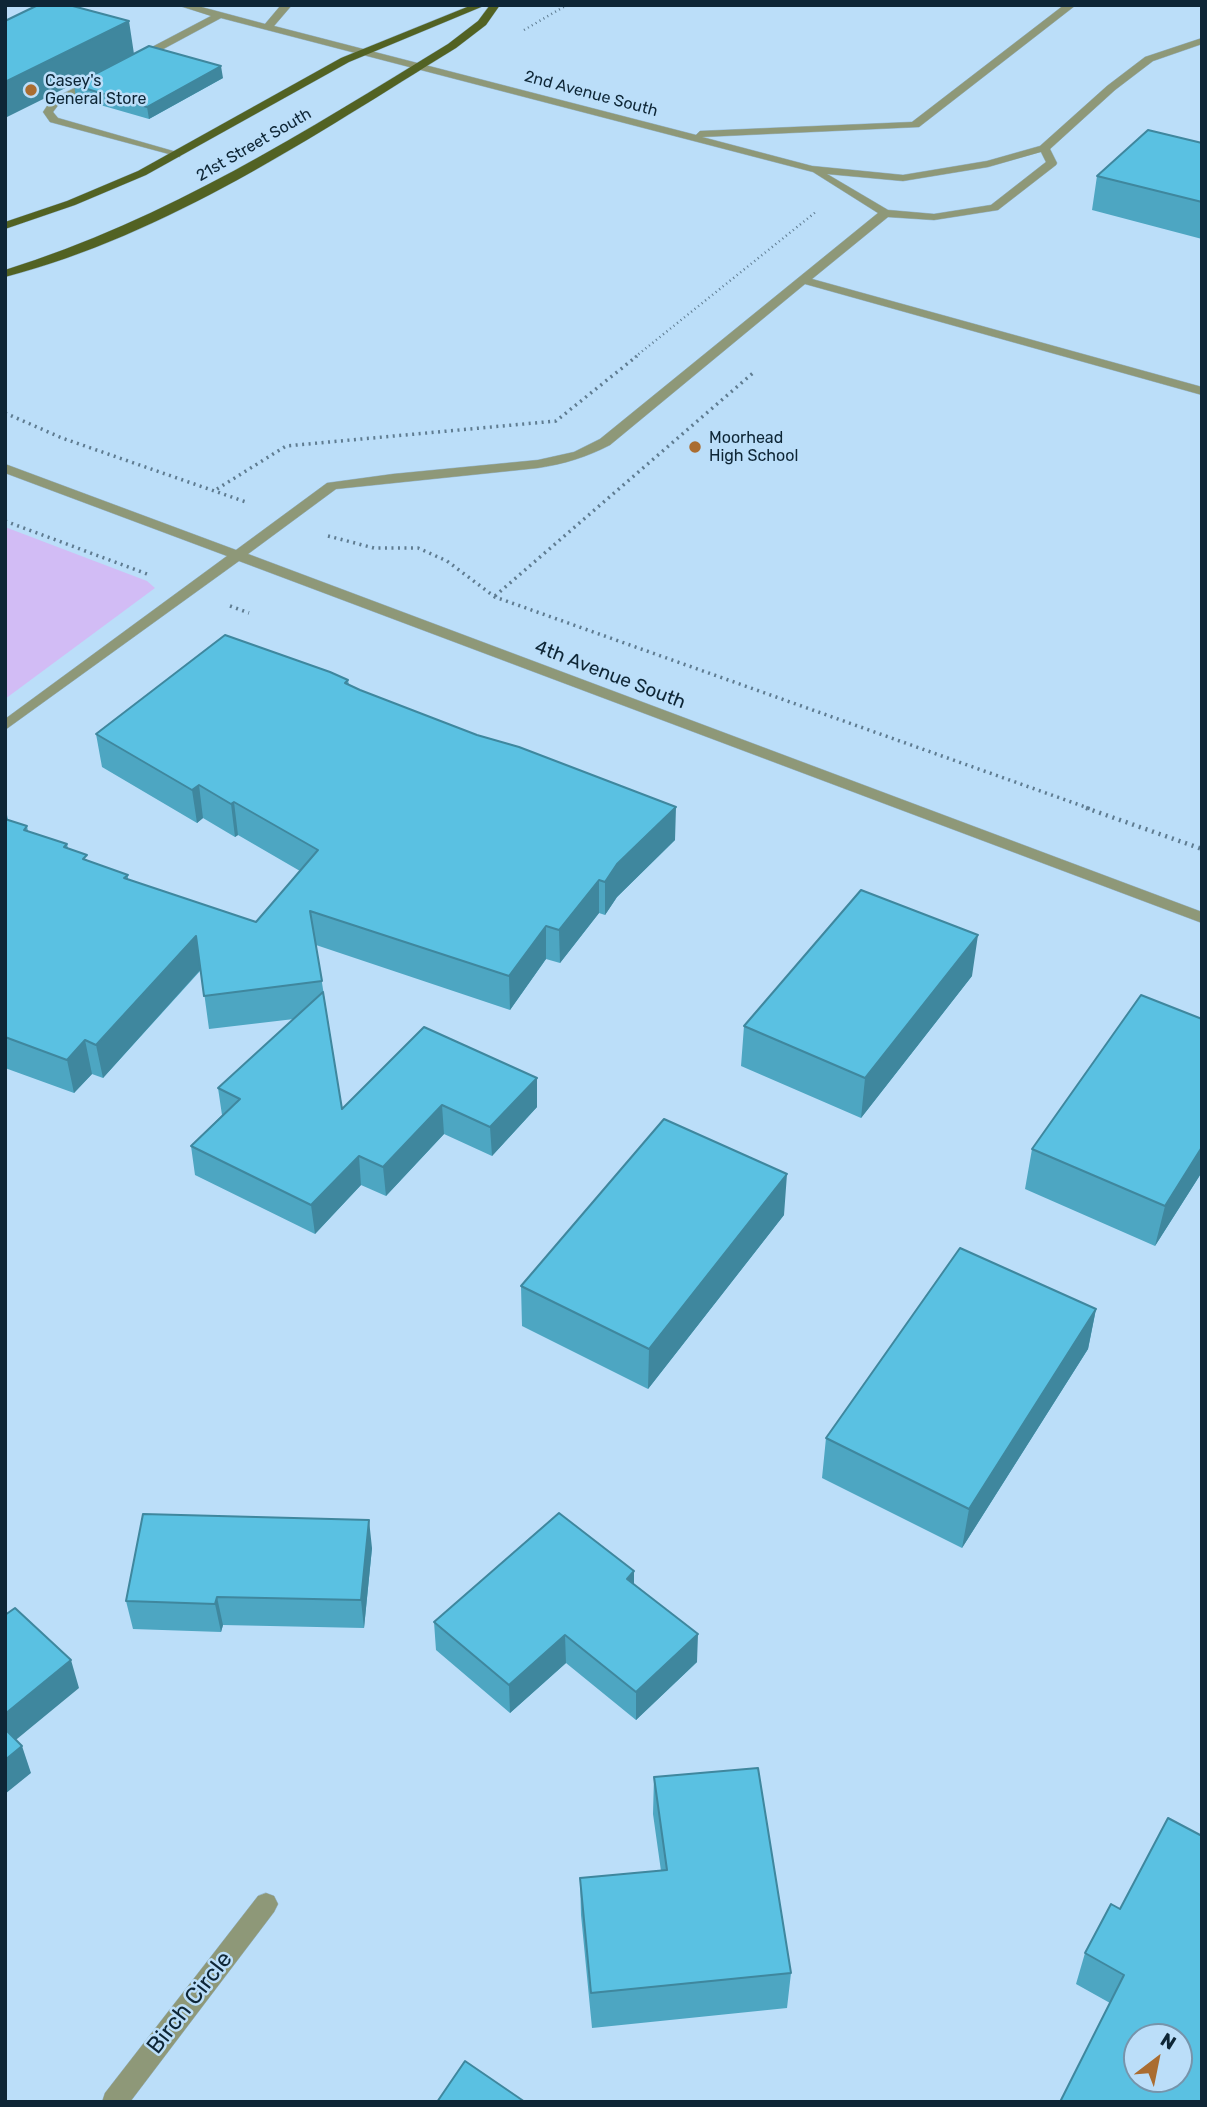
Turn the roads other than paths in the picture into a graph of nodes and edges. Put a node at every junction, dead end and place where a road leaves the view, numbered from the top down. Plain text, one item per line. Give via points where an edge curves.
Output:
1 (182, 5) edge
2 (287, 5) edge
3 (481, 5) edge
4 (495, 5) edge
5 (1072, 5) edge
6 (220, 15) junction
7 (267, 28) junction
8 (1202, 41) edge
9 (361, 52) junction
10 (126, 65) edge
11 (419, 66) junction
12 (102, 78) edge
13 (682, 135) junction
14 (1044, 148) junction
15 (176, 155) junction
16 (812, 169) junction
17 (885, 213) junction
18 (5, 226) edge
19 (5, 274) edge
20 (802, 280) junction
21 (1202, 391) edge
22 (5, 468) edge
23 (237, 555) junction
24 (5, 726) edge
25 (1202, 918) edge
26 (266, 1904) dead end
27 (114, 2102) edge

1 - 6 street, 2nd Avenue South
2 - 7 street
3 - 9 main road, 21st Street South
4 - 11 main road, 21st Street South via 482,23
5 - 13 street via 915,125
6 - 7 street, 2nd Avenue South
6 - 10 street
7 - 9 street, 2nd Avenue South
8 - 14 street via 1149,59
9 - 11 street, 2nd Avenue South
9 - 15 main road, 21st Street South
11 - 13 street, 2nd Avenue South
11 - 19 main road, 21st Street South via 240,174 94,243
12 - 15 street via 55,102 48,112 54,120
13 - 16 street, 2nd Avenue South
14 - 16 street via 988,164 904,178
14 - 17 street via 1052,163 994,208 934,217
15 - 18 main road, 21st Street South via 71,203
16 - 17 street
17 - 20 street
20 - 21 street
20 - 23 street via 585,454 549,463 373,478 332,486
22 - 23 street, 4th Avenue South
23 - 24 street
23 - 25 street, 4th Avenue South
26 - 27 street, Birch Circle

